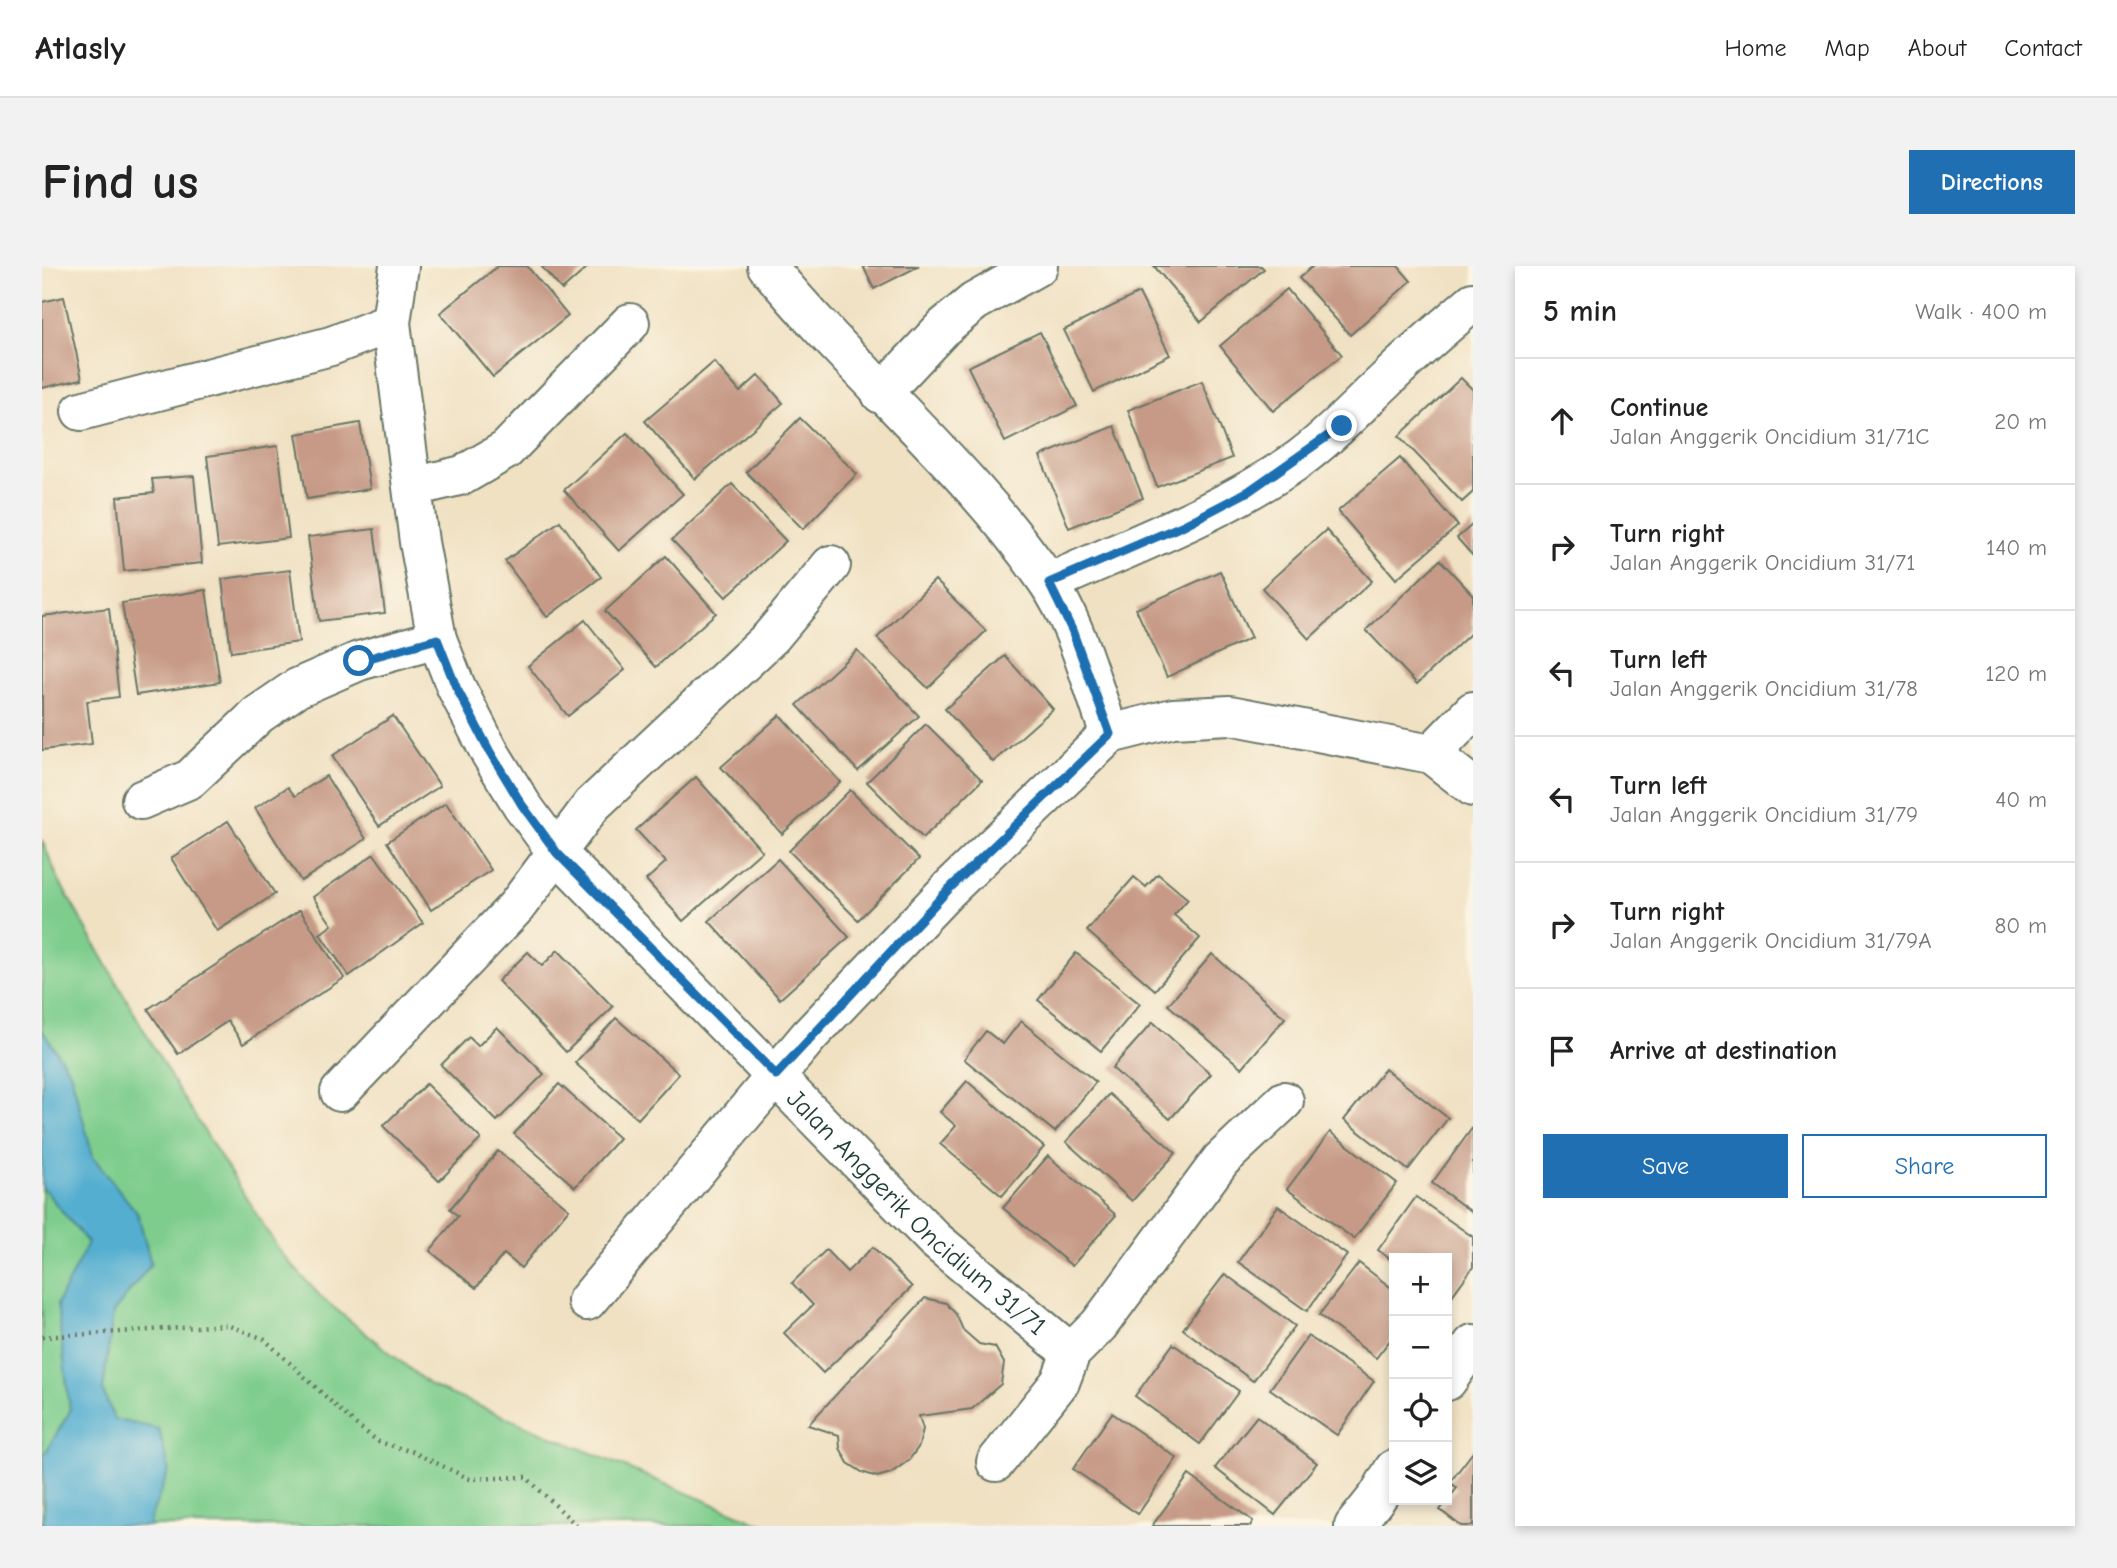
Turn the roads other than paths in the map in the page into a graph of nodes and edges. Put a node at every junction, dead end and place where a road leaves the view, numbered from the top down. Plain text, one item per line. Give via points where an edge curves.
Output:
1 (399, 266) edge
2 (767, 266) edge
3 (1038, 266) edge
4 (1473, 302) edge
5 (391, 323) junction
6 (630, 323) dead end
7 (881, 394) junction
8 (81, 411) dead end
9 (414, 487) junction
10 (831, 565) dead end
11 (1049, 583) junction
12 (437, 639) junction
13 (1473, 711) edge
14 (1110, 734) junction
15 (1431, 754) junction
16 (1473, 787) edge
17 (141, 800) dead end
18 (557, 853) junction
19 (776, 1075) junction
20 (340, 1092) dead end
21 (1284, 1101) dead end
22 (587, 1301) dead end
23 (1473, 1344) edge
24 (1071, 1353) junction
25 (1448, 1379) edge
26 (996, 1462) dead end
27 (1389, 1477) edge
28 (1354, 1526) edge

1 - 5 street, Jalan Anggerik Oncidium 31/71
2 - 7 street
3 - 7 street via 974,302
4 - 11 street via 1383,382 1342,426 1298,460 1184,525
5 - 8 street via 331,346
5 - 9 street, Jalan Anggerik Oncidium 31/71
6 - 9 street via 506,450 463,475
7 - 11 street via 967,480
9 - 12 street, Jalan Anggerik Oncidium 31/71
10 - 18 street via 771,637 592,805
11 - 14 street via 1072,630
12 - 17 street via 359,661 297,688 259,714 190,779
12 - 18 street, Jalan Anggerik Oncidium 31/71 via 490,752
13 - 15 street
14 - 15 street via 1173,718 1230,715
14 - 19 street via 949,889
15 - 16 street
18 - 19 street, Jalan Anggerik Oncidium 31/71
18 - 20 street via 516,907
19 - 22 street
19 - 24 street, Jalan Anggerik Oncidium 31/71 via 935,1240
21 - 24 street, Jalan Anggerik Oncidium 31/71 via 1221,1160 1099,1325
23 - 25 street
24 - 26 street, Jalan Anggerik Oncidium 31/71 via 1060,1382
27 - 28 street

